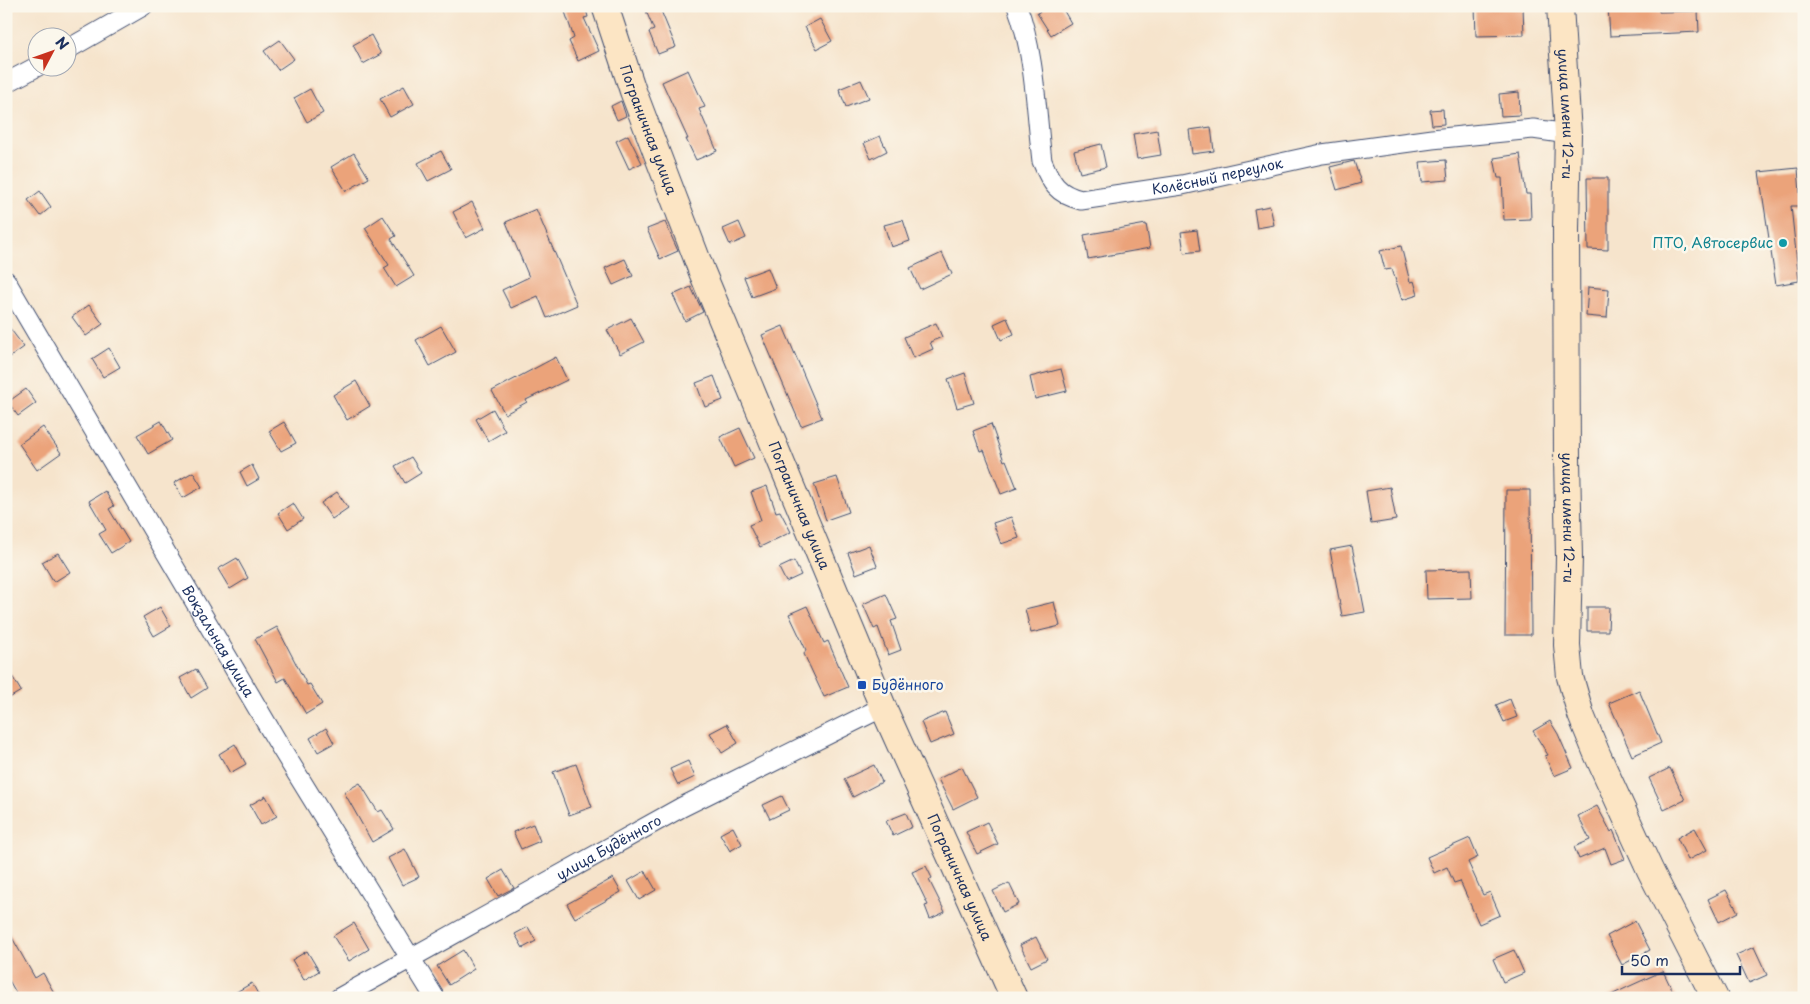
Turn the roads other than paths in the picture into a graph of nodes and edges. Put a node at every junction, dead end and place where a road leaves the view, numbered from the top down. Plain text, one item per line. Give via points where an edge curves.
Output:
1 (142, 6) edge
2 (605, 6) edge
3 (1017, 6) edge
4 (1560, 6) edge
5 (78, 43) edge
6 (28, 71) edge
7 (6, 83) edge
8 (1568, 134) junction
9 (6, 281) edge
10 (883, 706) junction
11 (410, 959) junction
12 (339, 998) edge
13 (435, 998) edge
14 (1014, 998) edge
15 (1714, 998) edge

1 - 5 street
2 - 10 street, Пограничная улица via 633,91 702,272
3 - 8 street, Колёсный переулок via 1031,58 1042,162 1048,177 1067,197 1080,200 1109,197 1182,185 1322,154 1432,139 1534,129
4 - 8 street, улица имени 12-ти
6 - 7 street
8 - 15 street, улица имени 12-ти via 1567,645 1570,677 1597,754
9 - 11 street, Вокзальная улица via 281,748
10 - 11 street, улица Будённого via 682,807
10 - 14 street, Пограничная улица
11 - 12 street, улица Будённого
11 - 13 street, Вокзальная улица

